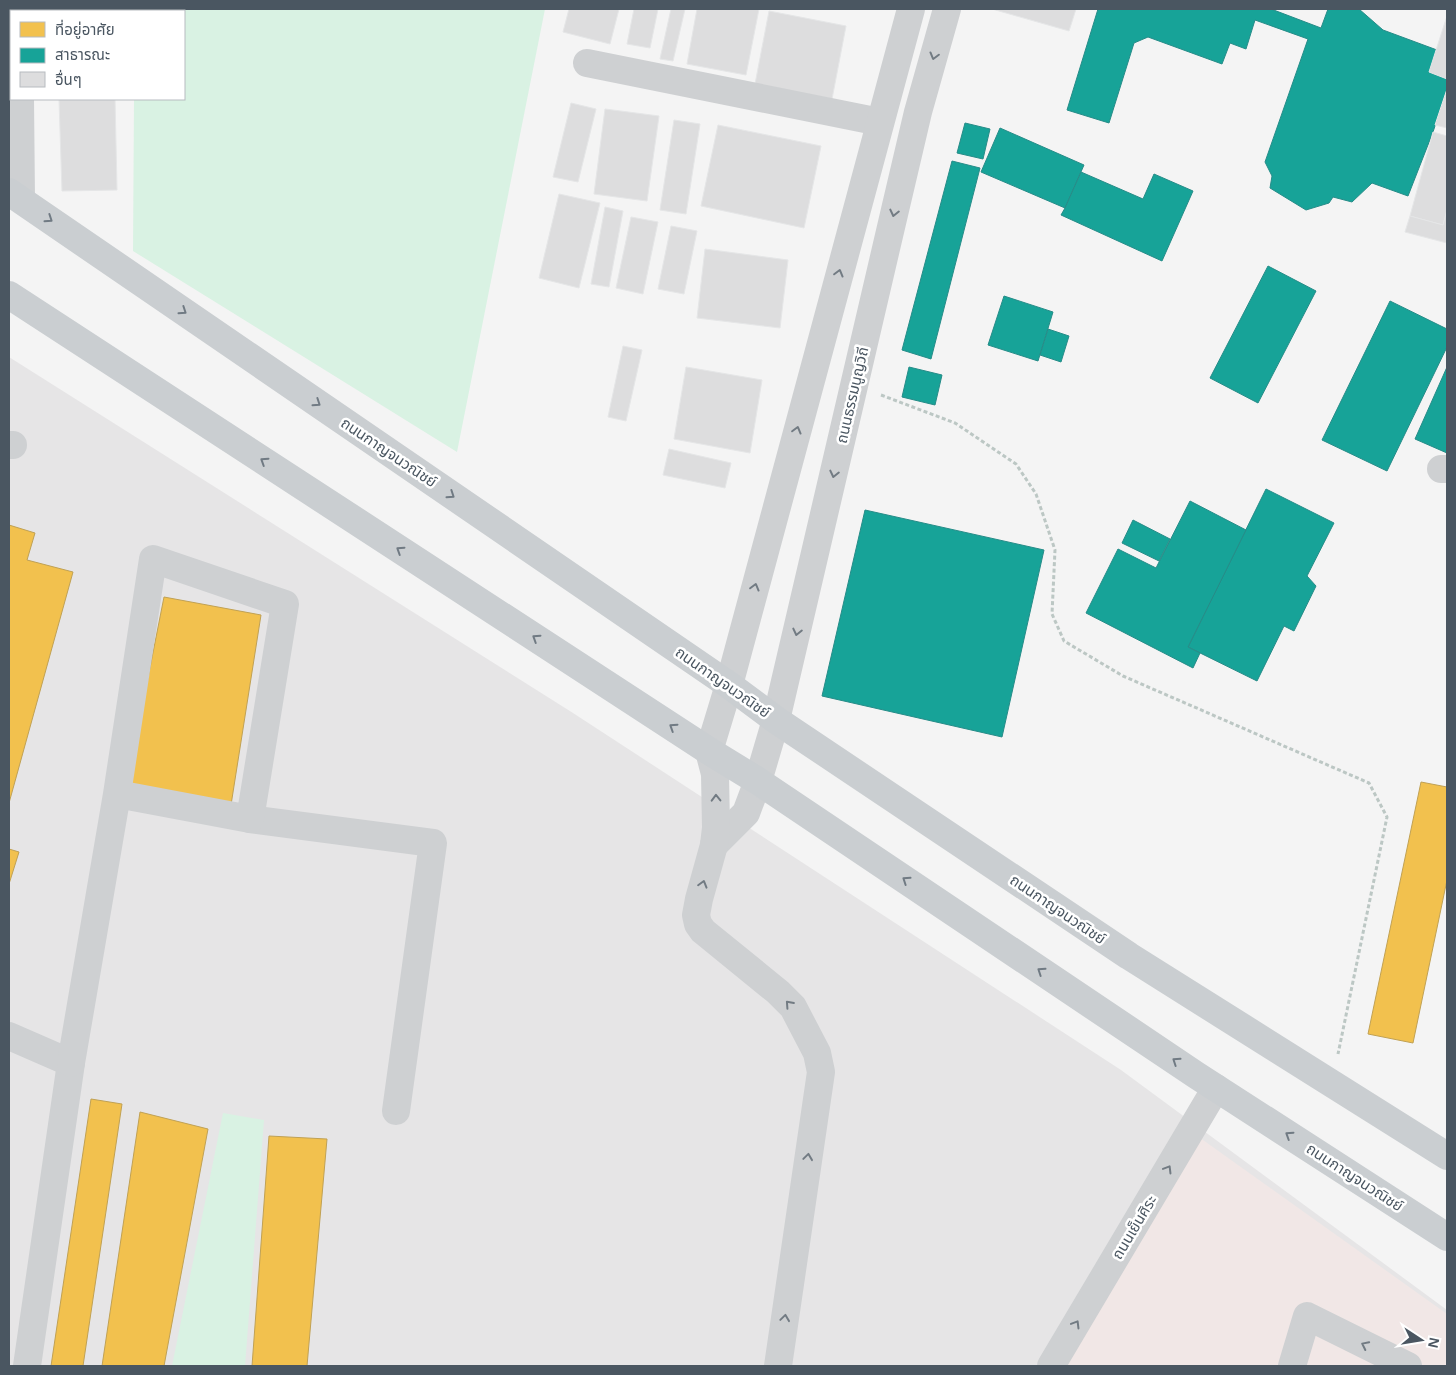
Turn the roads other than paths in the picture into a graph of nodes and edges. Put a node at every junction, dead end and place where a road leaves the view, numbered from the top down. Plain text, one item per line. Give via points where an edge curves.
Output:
1 (911, 9) edge
2 (946, 9) edge
3 (587, 63) dead end
4 (20, 100) edge
5 (880, 122) junction
6 (15, 195) edge
7 (9, 294) edge
8 (729, 685) junction
9 (776, 720) junction
10 (710, 751) junction
11 (758, 781) junction
12 (117, 794) junction
13 (250, 819) junction
14 (714, 845) junction
15 (9, 1036) edge
16 (71, 1063) junction
17 (1216, 1088) junction
18 (396, 1111) dead end
19 (1446, 1150) edge
20 (1447, 1237) edge
21 (27, 1366) edge
22 (778, 1366) edge
23 (1051, 1366) edge
24 (1292, 1366) edge
25 (1408, 1366) edge

1 - 5 street
2 -> 9 street, ถนนธรรมนูญวิถี via 918,112
3 - 5 street
4 - 6 street
8 -> 5 street
6 -> 8 main road, ถนนกาญจนวณิชย์
10 -> 7 main road, ถนนกาญจนวณิชย์
8 - 9 main road, ถนนกาญจนวณิชย์
8 - 10 street
9 - 11 street, ถนนธรรมนูญวิถี
9 - 19 main road, ถนนกาญจนวณิชย์ via 1129,956
10 - 11 main road, ถนนกาญจนวณิชย์
14 -> 10 street via 716,792
11 - 14 street, ถนนธรรมนูญวิถี via 746,814
17 -> 11 main road, ถนนกาญจนวณิชย์
12 - 13 street
12 - 13 street via 153,559 285,604
12 - 16 street
13 - 18 street via 434,844
22 -> 14 street via 821,1072 818,1053 793,1007 703,932 698,924 699,899
15 - 16 street
16 - 21 street
20 -> 17 main road, ถนนกาญจนวณิชย์
23 -> 17 street, ถนนเย็นศิระ
25 -> 24 street via 1307,1316

